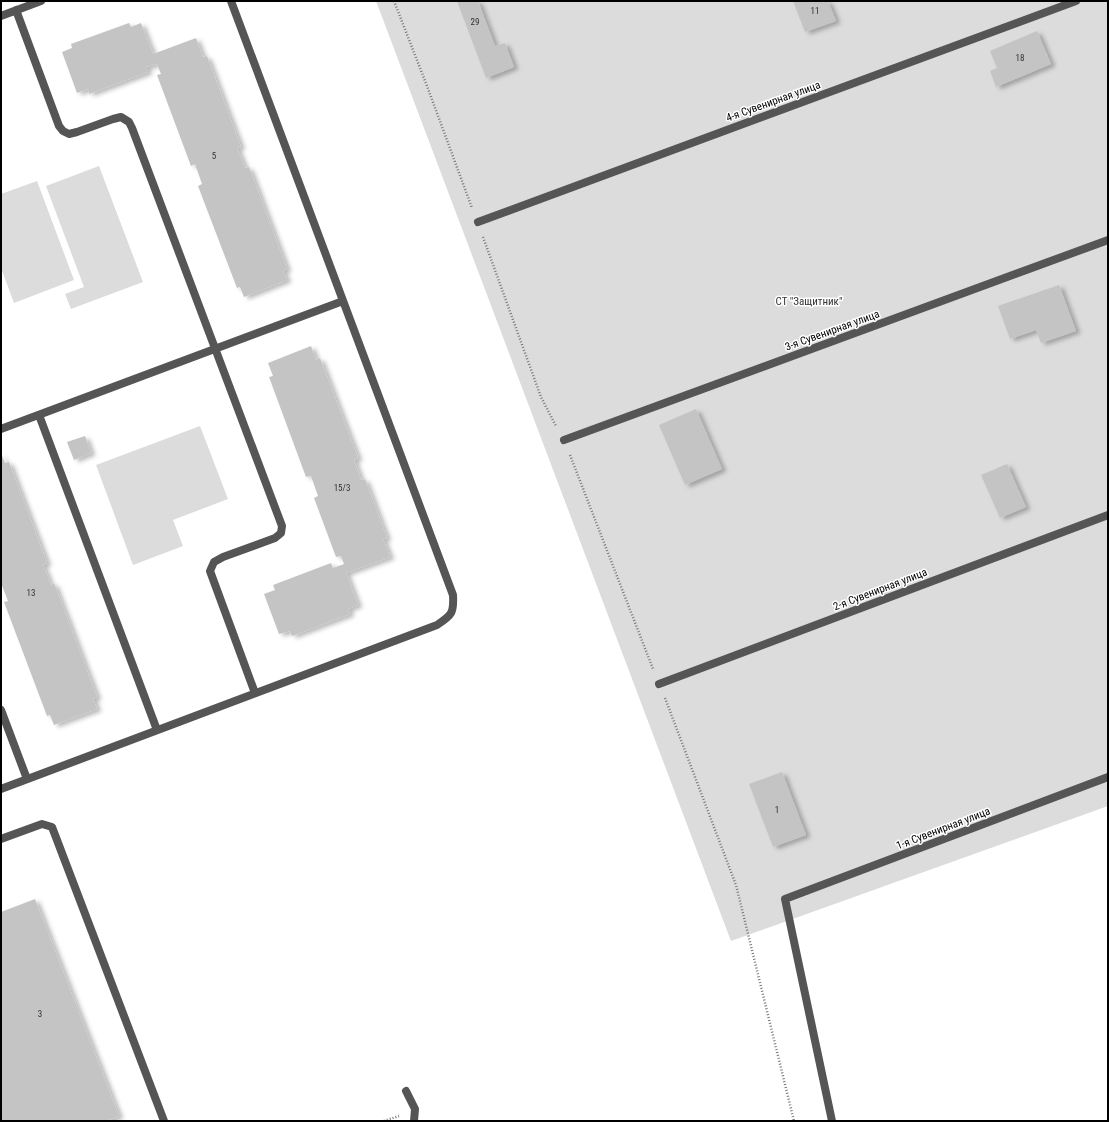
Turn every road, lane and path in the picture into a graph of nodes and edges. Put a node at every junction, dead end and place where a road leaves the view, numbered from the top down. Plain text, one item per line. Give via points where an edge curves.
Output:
1 (41, 1) edge
2 (231, 1) edge
3 (394, 1) edge
4 (1076, 1) edge
5 (16, 10) junction
6 (1, 16) edge
7 (478, 222) junction
8 (1108, 240) edge
9 (343, 300) junction
10 (215, 349) junction
11 (38, 415) junction
12 (1, 429) edge
13 (564, 440) junction
14 (1108, 515) edge
15 (659, 684) junction
16 (255, 693) junction
17 (1, 710) edge
18 (157, 730) junction
19 (1108, 778) edge
20 (27, 779) junction
21 (1, 789) edge
22 (1, 839) edge
23 (406, 1091) dead end
24 (164, 1121) edge
25 (414, 1121) edge
26 (794, 1121) edge
27 (832, 1121) edge

1 - 5 lane
2 - 9 lane
3 - 7 path
4 - 7 lane, 4-я Сувенирная улица
5 - 6 lane
5 - 10 lane via 63,131 69,134 121,117 129,122
7 - 13 path via 541,397
8 - 13 lane, 3-я Сувенирная улица
9 - 10 lane
9 - 16 lane via 453,594 454,607 449,618 437,625
10 - 11 lane
10 - 16 lane via 282,526 281,533 275,538 223,557 214,562 210,571
11 - 12 lane
11 - 18 lane
13 - 15 path
14 - 15 lane, 2-я Сувенирная улица
15 - 26 path via 736,885
16 - 18 lane
17 - 20 lane
18 - 20 lane
19 - 27 lane, 1-я Сувенирная улица via 785,899
20 - 21 lane
22 - 24 lane via 42,824 52,827
23 - 25 lane via 415,1110

